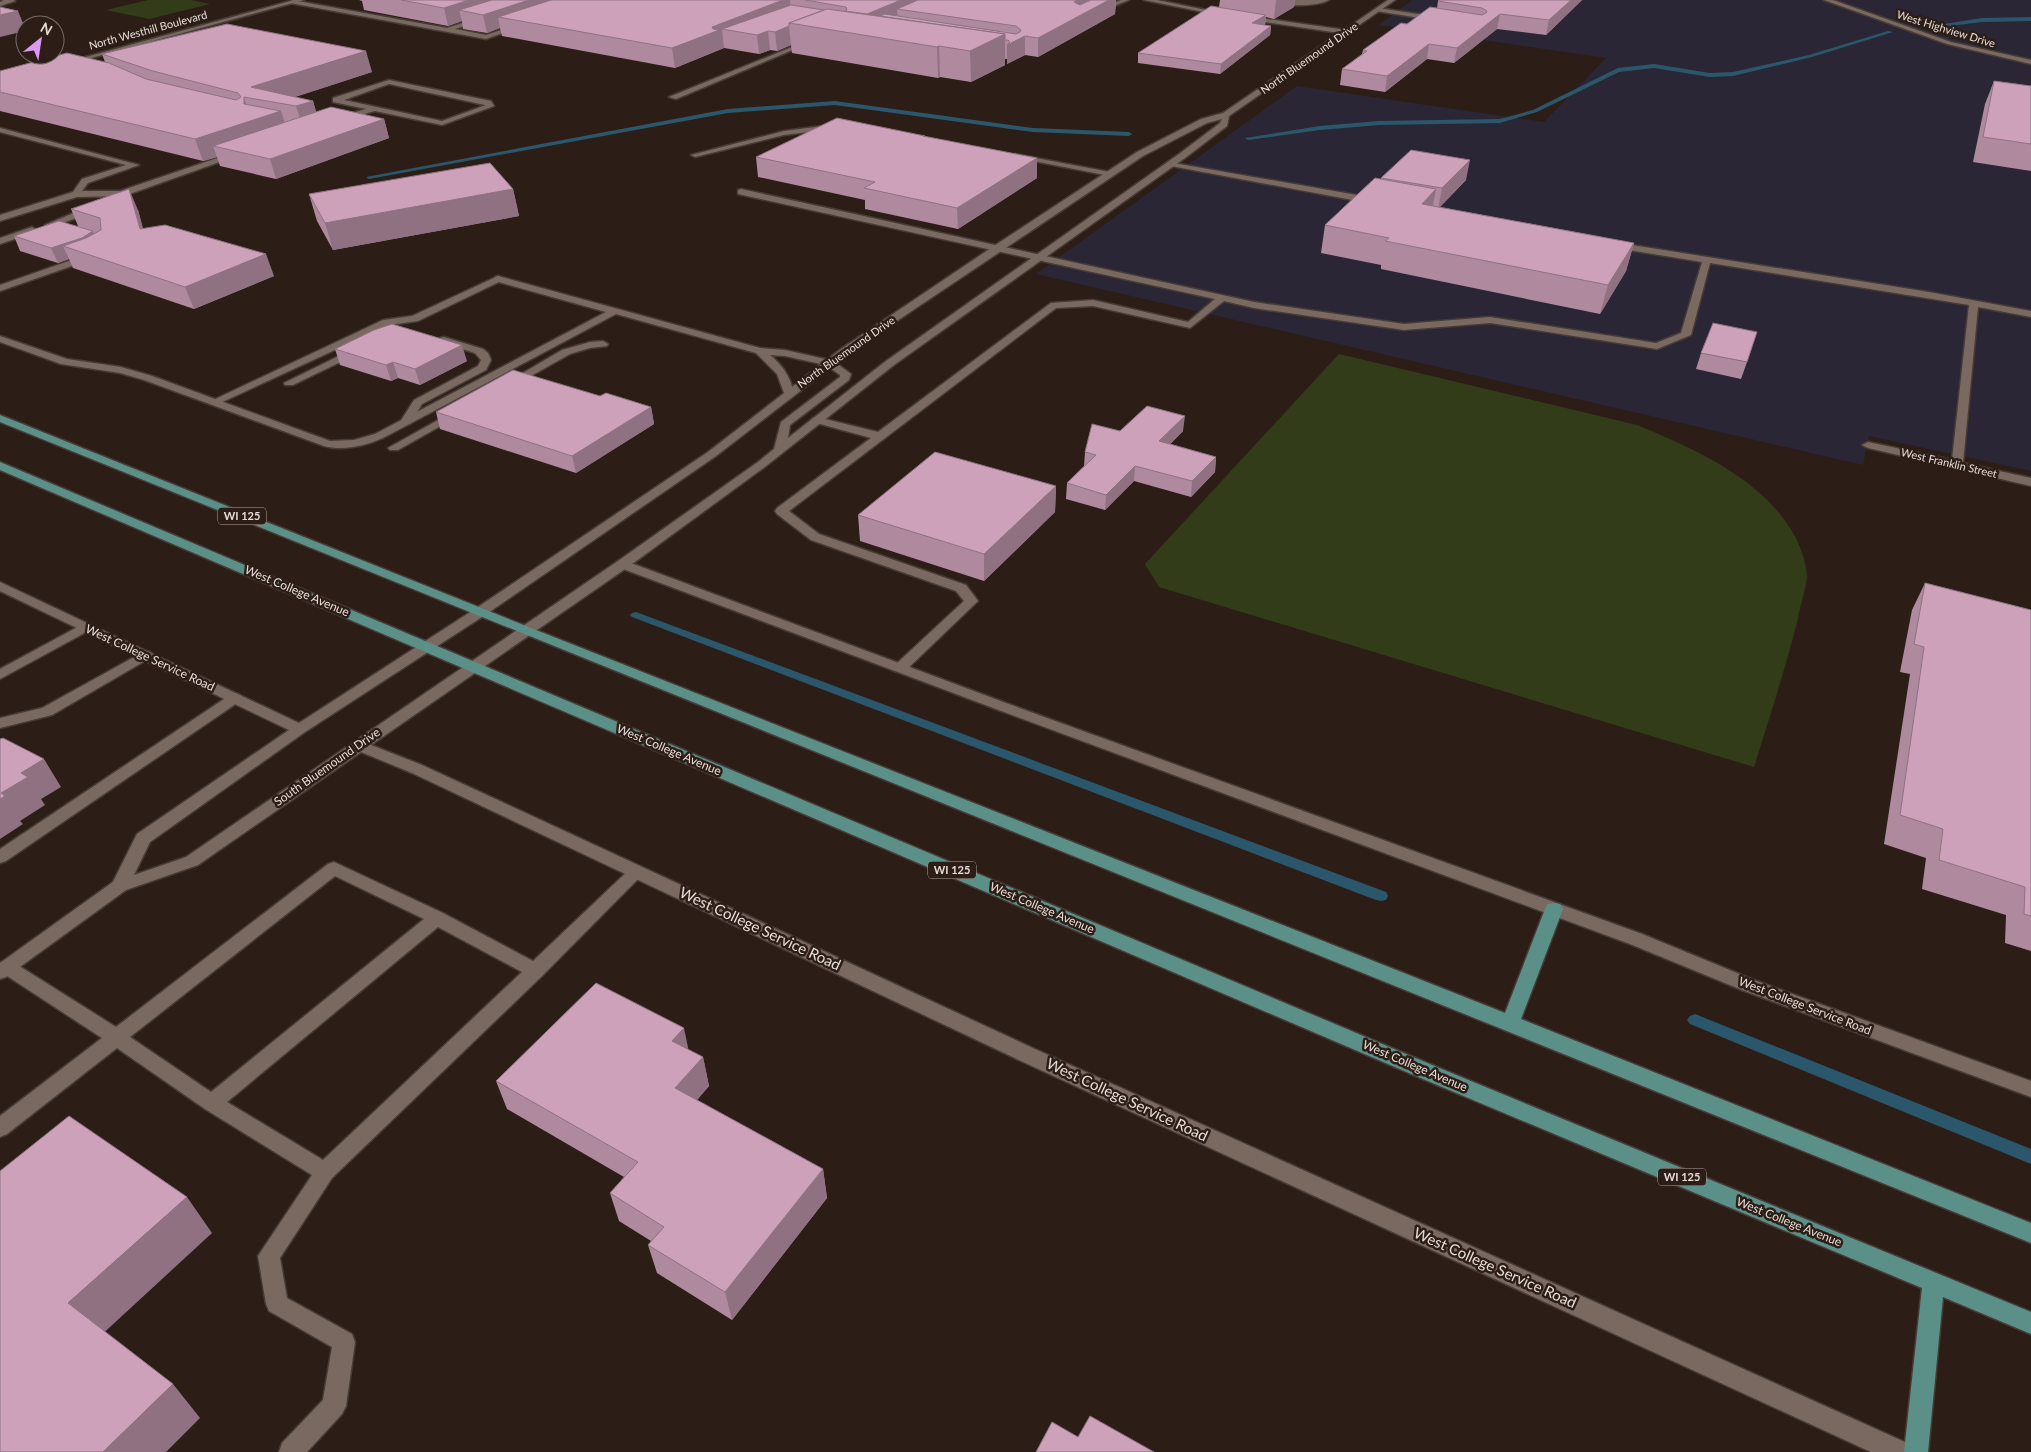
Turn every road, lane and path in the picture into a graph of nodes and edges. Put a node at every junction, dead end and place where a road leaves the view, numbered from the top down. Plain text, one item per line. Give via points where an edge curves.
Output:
1 (5, 0) edge
2 (1126, 0) edge
3 (1147, 0) edge
4 (1272, 0) edge
5 (1326, 0) edge
6 (1392, 0) edge
7 (1828, 0) edge
8 (296, 1) edge
9 (0, 4) edge
10 (1378, 10) junction
11 (1092, 13) edge
12 (1234, 16) edge
13 (485, 18) edge
14 (1243, 18) edge
15 (1441, 20) edge
16 (524, 25) edge
17 (194, 28) junction
18 (447, 30) junction
19 (212, 32) edge
20 (1346, 32) junction
21 (819, 38) edge
22 (2031, 62) edge
23 (72, 69) edge
24 (673, 97) dead end
25 (372, 108) junction
26 (330, 112) edge
27 (1226, 115) junction
28 (348, 117) junction
29 (330, 123) edge
30 (846, 126) edge
31 (0, 130) edge
32 (247, 151) edge
33 (695, 155) dead end
34 (1014, 155) edge
35 (1172, 164) junction
36 (1110, 174) junction
37 (741, 192) dead end
38 (76, 194) junction
39 (121, 194) junction
40 (111, 203) edge
41 (1386, 203) edge
42 (76, 215) dead end
43 (0, 218) edge
44 (49, 225) junction
45 (64, 230) edge
46 (0, 241) edge
47 (1600, 242) edge
48 (997, 248) junction
49 (98, 252) edge
50 (1039, 257) junction
51 (1707, 258) junction
52 (0, 288) edge
53 (1222, 298) junction
54 (1974, 303) junction
55 (616, 311) junction
56 (2031, 314) edge
57 (432, 337) edge
58 (0, 339) edge
59 (603, 344) dead end
60 (363, 348) edge
61 (760, 351) junction
62 (830, 362) junction
63 (288, 383) dead end
64 (497, 390) edge
65 (789, 393) junction
66 (214, 402) junction
67 (463, 409) edge
68 (0, 418) edge
69 (817, 420) junction
70 (406, 422) junction
71 (878, 436) junction
72 (1868, 445) dead end
73 (394, 448) dead end
74 (779, 450) junction
75 (1957, 465) junction
76 (0, 466) edge
77 (2031, 482) edge
78 (623, 564) junction
79 (0, 586) edge
80 (480, 612) junction
81 (85, 627) junction
82 (526, 631) junction
83 (429, 646) junction
84 (144, 655) junction
85 (474, 667) junction
86 (900, 668) junction
87 (0, 675) edge
88 (235, 698) junction
89 (0, 723) edge
90 (300, 729) junction
91 (358, 745) junction
92 (0, 857) edge
93 (638, 872) junction
94 (120, 886) junction
95 (1554, 909) junction
96 (437, 918) junction
97 (4, 970) edge
98 (536, 971) junction
99 (1510, 1023) junction
100 (117, 1038) junction
101 (2031, 1089) edge
102 (212, 1103) junction
103 (0, 1128) edge
104 (325, 1172) junction
105 (2031, 1233) edge
106 (1934, 1282) junction
107 (2031, 1323) edge
108 (291, 1452) edge
109 (1898, 1452) edge
110 (1916, 1452) edge

1 - 9 street via 12,1
2 - 11 street
3 - 12 street
4 - 5 street via 1297,3
6 - 10 street, North Bluemound Drive
7 - 22 street, West Highview Drive via 1949,43
8 - 17 street, North Westhill Boulevard
8 - 18 street
10 - 15 street
10 - 20 street, North Bluemound Drive
13 - 18 street
14 - 20 street
16 - 18 street via 486,37
17 - 19 street
17 - 23 street, North Westhill Boulevard via 56,66
20 - 27 street, North Bluemound Drive
21 - 24 street
25 - 25 street via 336,100 389,82 490,106 442,123
25 - 28 street
26 - 28 street
27 - 35 street, North Bluemound Drive via 1224,124
27 - 36 street, North Bluemound Drive via 1204,120
28 - 29 street
30 - 33 street via 811,128
31 - 38 street via 135,165 84,181
32 - 39 street
34 - 36 street
35 - 41 street
35 - 50 street, North Bluemound Drive
36 - 48 street, North Bluemound Drive
37 - 48 street
38 - 39 street
38 - 43 street
39 - 40 street
42 - 44 street
44 - 45 street
44 - 46 street
47 - 51 street via 1674,256
48 - 50 street
48 - 62 street, North Bluemound Drive
49 - 52 street
50 - 53 street
50 - 69 street, North Bluemound Drive via 890,363
51 - 53 street via 1686,335 1657,346 1490,320 1404,326
51 - 54 street
53 - 71 street via 1190,325 1093,303 1054,305
54 - 56 street
54 - 75 street
55 - 61 street
55 - 66 street via 498,279 414,319 387,322
55 - 70 street
57 - 70 street via 479,351 486,360 482,368 418,402
58 - 66 street via 65,362 121,370
59 - 64 street via 578,346
60 - 63 street
61 - 62 street
61 - 65 street via 780,368
62 - 65 street, North Bluemound Drive
62 - 74 street via 846,374 845,378 785,424
65 - 80 street, North Bluemound Drive via 712,454
66 - 70 street via 336,445 371,440
67 - 73 street
68 - 80 main road, WI 125
69 - 71 street
69 - 74 street, North Bluemound Drive
71 - 86 street via 781,511 815,537 961,588 971,600
72 - 75 street, West Franklin Street
74 - 78 street, North Bluemound Drive
75 - 77 street, West Franklin Street
76 - 83 main road, West College Avenue / WI 125
78 - 82 street, North Bluemound Drive
78 - 86 street, West College Service Road
79 - 81 street, West College Service Road
80 - 82 main road, WI 125
80 - 83 street, South Bluemound Drive
81 - 84 street, West College Service Road
81 - 87 street
82 - 85 street, South Bluemound Drive
82 - 99 main road, WI 125
83 - 85 main road, West College Avenue / WI 125
83 - 90 street, South Bluemound Drive
84 - 88 street, West College Service Road
84 - 89 street via 47,712
85 - 91 street, South Bluemound Drive
85 - 106 main road, West College Avenue / WI 125 via 1430,1073
86 - 95 street, West College Service Road
88 - 90 street, West College Service Road
88 - 92 street
90 - 94 street, South Bluemound Drive via 143,838
91 - 93 street, West College Service Road via 417,769
91 - 94 street, South Bluemound Drive via 192,861
93 - 98 street
93 - 109 street, West College Service Road via 1028,1055
94 - 97 street, South Bluemound Drive
95 - 99 main road
95 - 101 street, West College Service Road via 1748,985
96 - 98 street
96 - 100 street via 334,868
96 - 102 street
97 - 100 street
98 - 104 street
99 - 105 main road, WI 125
100 - 102 street
100 - 103 street
102 - 104 street
104 - 108 street via 269,1256 277,1304 344,1342 334,1406
106 - 107 main road, West College Avenue / WI 125
106 - 110 main road

